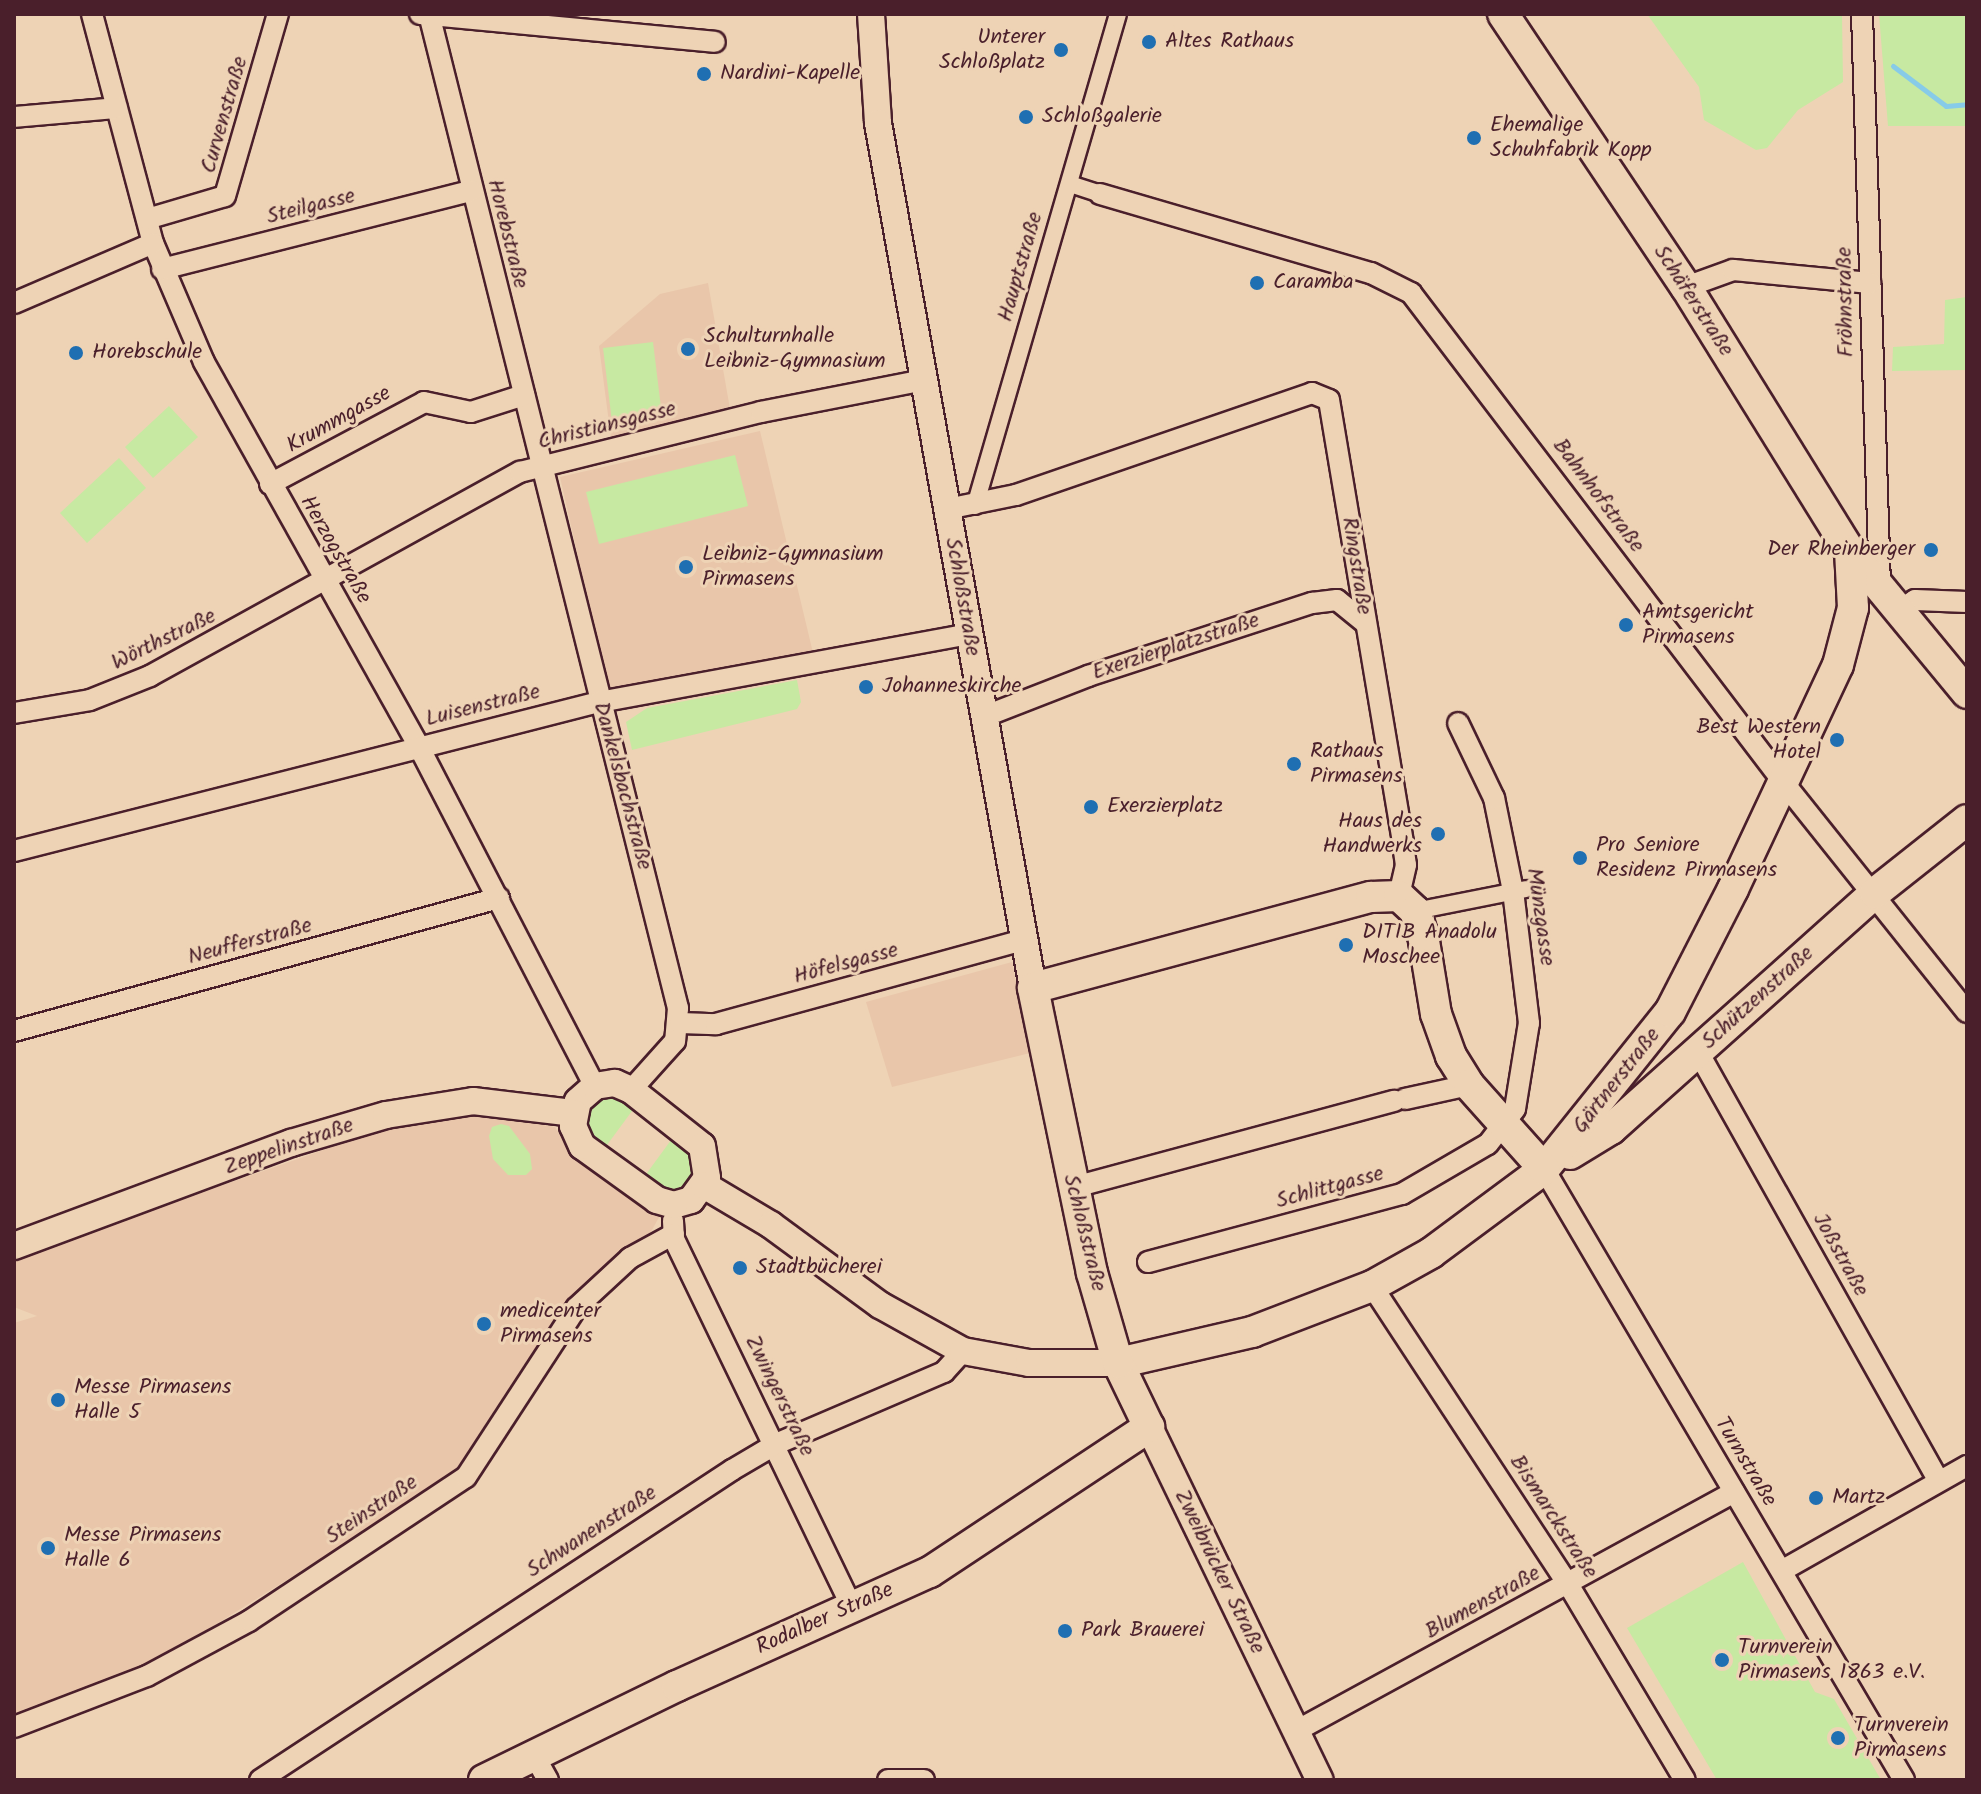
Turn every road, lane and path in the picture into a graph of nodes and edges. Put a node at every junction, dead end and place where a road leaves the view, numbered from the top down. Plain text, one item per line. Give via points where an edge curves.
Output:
1 (92, 14) edge
2 (278, 14) edge
3 (420, 14) edge
4 (429, 14) edge
5 (871, 14) edge
6 (1118, 14) edge
7 (1862, 14) edge
8 (1508, 16) edge
9 (715, 42) dead end
10 (117, 108) junction
11 (14, 117) edge
12 (1070, 184) junction
13 (471, 191) junction
14 (1100, 194) joint
15 (147, 219) junction
16 (153, 243) junction
17 (162, 269) junction
18 (1870, 283) junction
19 (1686, 287) junction
20 (14, 303) edge
21 (924, 380) junction
22 (524, 395) junction
23 (542, 466) junction
24 (270, 484) junction
25 (975, 506) junction
26 (947, 509) junction
27 (1850, 551) junction
28 (326, 583) junction
29 (1967, 602) edge
30 (1895, 610) junction
31 (1365, 623) junction
32 (1849, 630) junction
33 (968, 634) junction
34 (1967, 693) edge
35 (599, 702) junction
36 (14, 713) edge
37 (983, 717) junction
38 (1458, 723) dead end
39 (419, 747) junction
40 (1784, 783) junction
41 (1967, 820) edge
42 (14, 851) edge
43 (1520, 890) junction
44 (1875, 893) junction
45 (499, 898) junction
46 (1407, 904) junction
47 (1023, 940) junction
48 (1033, 988) junction
49 (1967, 1012) edge
50 (680, 1023) junction
51 (14, 1031) edge
52 (1698, 1052) junction
53 (1469, 1085) junction
54 (595, 1086) junction
55 (631, 1090) junction
56 (574, 1113) junction
57 (1506, 1124) junction
58 (1544, 1169) junction
59 (704, 1185) junction
60 (1071, 1188) junction
61 (674, 1205) junction
62 (674, 1234) junction
63 (14, 1246) edge
64 (1154, 1261) dead end
65 (1372, 1286) junction
66 (963, 1351) junction
67 (1118, 1363) junction
68 (1149, 1427) junction
69 (776, 1444) junction
70 (1967, 1466) edge
71 (1939, 1481) junction
72 (1734, 1492) junction
73 (1783, 1570) junction
74 (1568, 1584) junction
75 (852, 1607) junction
76 (14, 1727) edge
77 (1296, 1731) junction
78 (541, 1768) edge
79 (260, 1780) edge
80 (484, 1780) edge
81 (888, 1780) edge
82 (924, 1780) edge
83 (1320, 1780) edge
84 (1685, 1780) edge
85 (1904, 1780) edge

1 - 10 street, Herzogstraße
2 - 15 street, Curvenstraße via 225,196
3 - 4 street
4 - 9 street
4 - 13 street, Horebstraße
5 - 21 street, Schloßstraße via 878,123
6 - 12 street, Hauptstraße
7 - 18 street, Fröhnstraße
8 - 19 main road, Schäferstraße
10 - 11 street
10 - 15 street, Herzogstraße
12 - 14 street, Bahnhofstraße
12 - 25 street, Hauptstraße
13 - 17 street, Steilgasse
13 - 22 street, Horebstraße
14 - 40 street, Bahnhofstraße via 1371,273 1411,293
15 - 16 street, Herzogstraße
16 - 17 street, Herzogstraße
16 - 20 street
17 - 24 street, Herzogstraße via 218,390
18 - 19 street via 1733,270
18 - 30 street, Fröhnstraße
19 - 27 main road, Schäferstraße
21 - 23 street, Christiansgasse via 761,412
21 - 26 street, Schloßstraße
22 - 23 street, Horebstraße
22 - 24 street, Krummgasse via 471,412 424,402
23 - 28 street, Christiansgasse via 502,480
23 - 35 street, Dankelsbachstraße
24 - 28 street, Herzogstraße
25 - 26 street
25 - 31 street, Ringstraße via 1321,394 1329,400
26 - 33 street, Schloßstraße
27 - 30 main road, Schäferstraße
27 - 32 main road, Gärtnerstraße
28 - 36 street, Wörthstraße via 124,688 90,700
28 - 39 street, Herzogstraße
29 - 30 street via 1915,600
30 - 32 main road
30 - 34 main road, Schäferstraße
31 - 37 street, Exerzierplatzstraße via 1337,600 1312,603 1088,676
31 - 46 street, Ringstraße via 1406,865
32 - 40 main road, Gärtnerstraße
33 - 35 street, Luisenstraße
33 - 37 street, Schloßstraße
35 - 39 street, Luisenstraße
35 - 50 street, Dankelsbachstraße
37 - 47 street, Schloßstraße
38 - 43 street, Münzgasse via 1494,798
39 - 42 street, Luisenstraße
39 - 45 street, Herzogstraße
40 - 44 street, Bahnhofstraße
40 - 58 main road, Gärtnerstraße via 1670,1012
41 - 44 main road, Schützenstraße
43 - 46 street
43 - 57 street, Münzgasse via 1529,1023 1515,1109
44 - 49 street, Bahnhofstraße
44 - 52 main road, Schützenstraße
45 - 51 street, Neufferstraße
45 - 54 street, Herzogstraße
46 - 48 main road via 1371,897
46 - 53 main road, Ringstraße via 1443,1040
47 - 48 street, Schloßstraße
47 - 50 street, Höfelsgasse via 716,1024
48 - 60 main road, Schloßstraße
50 - 55 street via 663,1060
52 - 58 main road, Schützenstraße via 1611,1129
52 - 71 street, Joßstraße
53 - 57 main road, Ringstraße
53 - 60 street
54 - 55 street via 615,1083
54 - 56 street via 578,1101
55 - 59 street via 702,1146 708,1168
56 - 61 street via 582,1146 657,1200
56 - 63 street, Zeppelinstraße via 473,1101 386,1115 291,1143
57 - 58 main road, Ringstraße
57 - 64 street, Schlittgasse via 1488,1144 1402,1194
58 - 65 main road, Gärtnerstraße via 1431,1253
58 - 72 street, Turnstraße
59 - 61 street via 691,1200
59 - 66 street via 771,1225 880,1305
60 - 67 main road, Schloßstraße
61 - 62 street, Zwingerstraße
62 - 69 street, Zwingerstraße
62 - 76 street, Steinstraße via 630,1258 576,1308 466,1477 249,1621 147,1676
65 - 67 main road, Gärtnerstraße via 1252,1332
65 - 74 street, Bismarckstraße
66 - 67 street via 1043,1364
66 - 69 street, Schwanenstraße via 944,1372
67 - 68 main road, Zweibrücker Straße
68 - 75 main road, Rodalber Straße via 954,1558
68 - 77 street, Zweibrücker Straße
69 - 75 street, Zwingerstraße
69 - 79 street, Schwanenstraße
70 - 71 street
71 - 73 street
72 - 73 street, Turnstraße
72 - 74 street, Blumenstraße
73 - 85 street, Turnstraße
74 - 77 street, Blumenstraße
74 - 84 street, Bismarckstraße
75 - 78 main road, Rodalber Straße
77 - 83 street, Zweibrücker Straße
78 - 80 main road, Rodalber Straße
81 - 82 street

